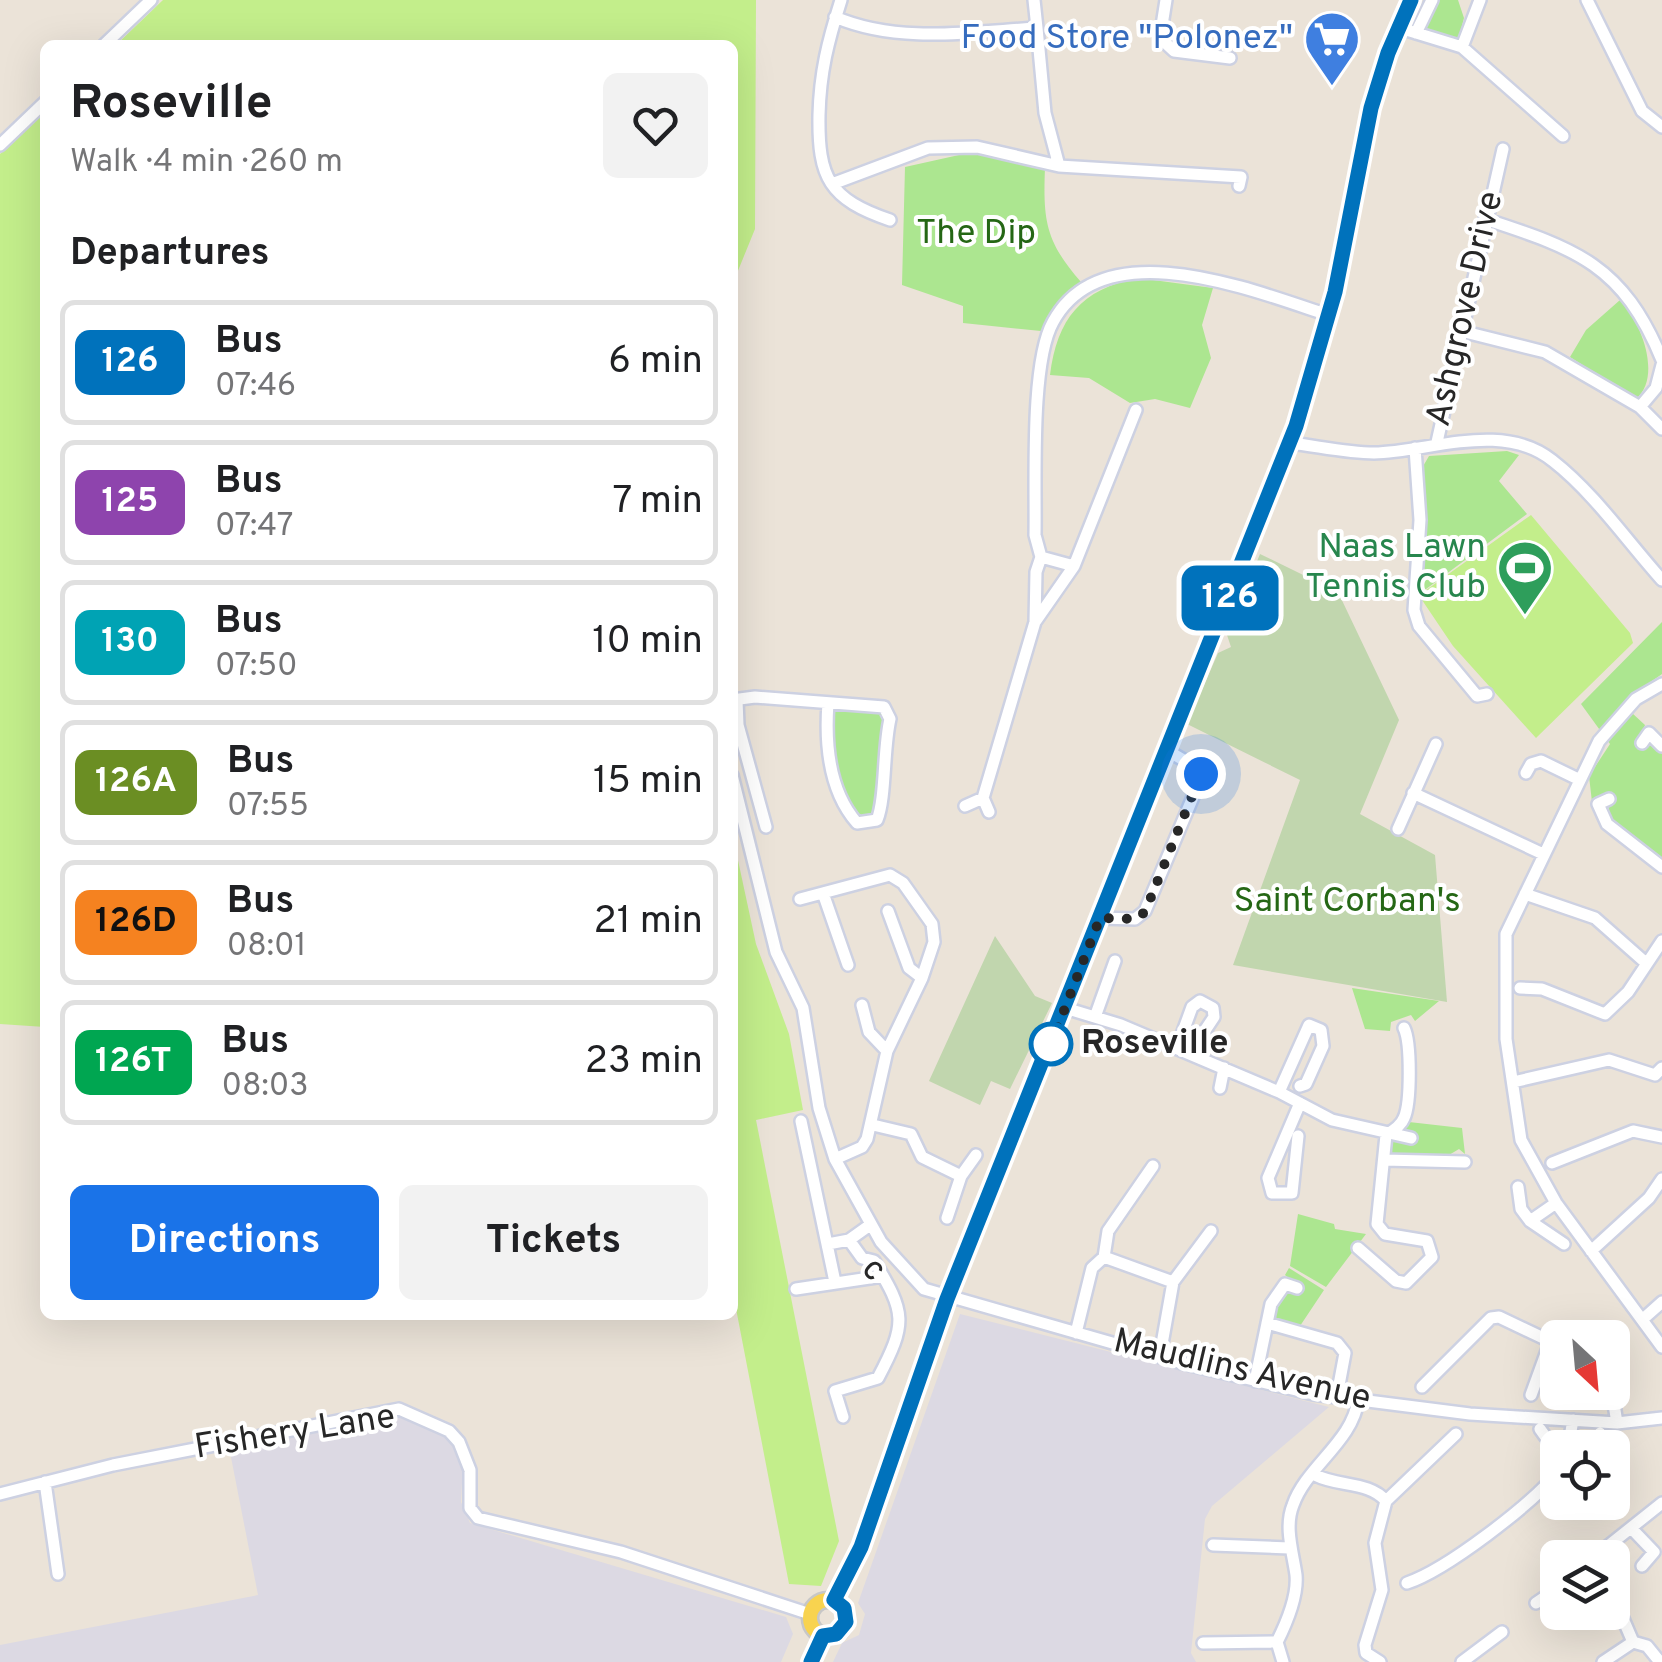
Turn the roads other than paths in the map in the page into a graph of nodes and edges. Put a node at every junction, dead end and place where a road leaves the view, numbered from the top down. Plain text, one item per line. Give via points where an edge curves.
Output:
1 (151, 0) edge
2 (840, 0) edge
3 (1034, 0) edge
4 (1166, 0) edge
5 (1411, 0) edge
6 (1432, 0) edge
7 (1480, 0) edge
8 (1587, 0) edge
9 (835, 17) junction
10 (1037, 28) junction
11 (1400, 28) junction
12 (1416, 33) junction
13 (109, 40) edge
14 (1462, 47) junction
15 (1230, 58) dead end
16 (40, 107) edge
17 (1662, 126) edge
18 (1563, 136) dead end
19 (0, 145) edge
20 (1503, 150) dead end
21 (1059, 166) junction
22 (832, 184) junction
23 (1239, 186) dead end
24 (890, 220) dead end
25 (1485, 220) junction
26 (1328, 315) junction
27 (1460, 330) junction
28 (1662, 363) edge
29 (1640, 407) junction
30 (1136, 410) dead end
31 (1662, 429) edge
32 (1436, 442) junction
33 (1290, 443) junction
34 (1415, 448) junction
35 (1042, 557) junction
36 (1074, 566) junction
37 (1662, 580) edge
38 (1035, 622) junction
39 (1662, 684) edge
40 (1487, 694) dead end
41 (738, 700) edge
42 (828, 703) junction
43 (738, 725) edge
44 (1642, 743) dead end
45 (1436, 744) dead end
46 (1662, 746) edge
47 (1168, 751) junction
48 (1526, 773) dead end
49 (1578, 779) junction
50 (1413, 793) junction
51 (983, 798) junction
52 (738, 799) edge
53 (1609, 799) dead end
54 (965, 806) dead end
55 (989, 812) dead end
56 (766, 827) dead end
57 (1398, 829) dead end
58 (1543, 854) junction
59 (1662, 867) edge
60 (823, 893) junction
61 (1525, 894) junction
62 (800, 898) dead end
63 (896, 917) dead end
64 (1100, 918) junction
65 (1662, 940) edge
66 (1115, 961) dead end
67 (1646, 963) junction
68 (848, 965) dead end
69 (922, 978) junction
70 (1520, 988) dead end
71 (1065, 1008) junction
72 (879, 1013) dead end
73 (1095, 1017) junction
74 (1404, 1028) dead end
75 (1200, 1038) dead end
76 (1176, 1048) junction
77 (887, 1051) junction
78 (1224, 1068) junction
79 (1662, 1068) edge
80 (1513, 1082) junction
81 (1300, 1086) dead end
82 (1220, 1088) dead end
83 (1279, 1092) junction
84 (1300, 1103) junction
85 (873, 1125) junction
86 (800, 1128) dead end
87 (1386, 1135) junction
88 (1298, 1136) dead end
89 (1662, 1137) edge
90 (1411, 1138) dead end
91 (976, 1155) dead end
92 (835, 1159) junction
93 (1384, 1160) junction
94 (1465, 1162) dead end
95 (1552, 1163) dead end
96 (1153, 1166) dead end
97 (962, 1176) junction
98 (1662, 1180) edge
99 (1518, 1187) dead end
100 (1556, 1202) junction
101 (947, 1218) dead end
102 (1530, 1222) junction
103 (870, 1224) junction
104 (1211, 1231) dead end
105 (848, 1240) junction
106 (828, 1244) junction
107 (1564, 1244) dead end
108 (1358, 1248) dead end
109 (1591, 1250) junction
110 (1104, 1257) junction
111 (883, 1276) junction
112 (835, 1282) junction
113 (1173, 1282) junction
114 (1297, 1288) dead end
115 (796, 1289) dead end
116 (947, 1299) junction
117 (1662, 1302) edge
118 (1643, 1319) junction
119 (1267, 1324) junction
120 (1076, 1333) junction
121 (1540, 1336) edge
122 (1162, 1344) dead end
123 (1662, 1347) edge
124 (1540, 1374) edge
125 (1255, 1381) junction
126 (1340, 1385) dead end
127 (1422, 1388) dead end
128 (1531, 1394) dead end
129 (1358, 1400) junction
130 (1615, 1410) edge
131 (843, 1417) dead end
132 (1662, 1418) edge
133 (1573, 1420) junction
134 (1617, 1423) junction
135 (1571, 1430) edge
136 (1456, 1434) dead end
137 (1314, 1475) junction
138 (45, 1482) junction
139 (1540, 1488) edge
140 (0, 1494) edge
141 (1386, 1502) junction
142 (1662, 1504) edge
143 (1631, 1528) junction
144 (1616, 1540) edge
145 (1213, 1546) dead end
146 (1290, 1548) junction
147 (1642, 1566) dead end
148 (58, 1574) dead end
149 (1407, 1583) dead end
150 (1540, 1599) edge
151 (834, 1600) junction
152 (1536, 1602) dead end
153 (810, 1614) junction
154 (1628, 1630) edge
155 (1502, 1632) dead end
156 (823, 1636) junction
157 (1278, 1642) junction
158 (1633, 1642) junction
159 (1202, 1643) dead end
160 (811, 1662) edge
161 (1284, 1662) edge
162 (1380, 1662) edge
163 (1462, 1662) edge
164 (1603, 1662) edge
165 (1660, 1662) edge

1 - 13 street
2 - 9 street
3 - 10 street
4 - 15 street via 1160,38 1174,51
5 - 11 main road
6 - 12 street
7 - 14 street
8 - 17 street via 1642,111
9 - 10 street via 864,30 922,34
9 - 22 street via 820,74 818,161
10 - 21 street via 1044,113
11 - 12 street
11 - 26 main road via 1371,108
12 - 14 street
14 - 18 street
16 - 19 street
20 - 25 street, Ashgrove Drive
21 - 22 street via 977,147 928,148
21 - 23 street via 1241,176
22 - 24 street via 859,210
25 - 27 street, Ashgrove Drive
25 - 28 street via 1575,251 1613,279 1647,323
26 - 33 main road
26 - 35 street via 1226,282 1137,272 1096,282 1070,300 1051,324 1044,353 1035,534
27 - 29 street via 1546,352
27 - 32 street, Ashgrove Drive
28 - 29 street via 1656,388
29 - 31 street
30 - 36 street
32 - 34 street, Ashgrove Drive
32 - 37 street via 1509,442 1552,459
33 - 34 street, Ashgrove Drive via 1369,453
33 - 47 main road
34 - 40 street via 1420,520 1414,610 1460,677 1477,696
35 - 36 street
35 - 38 street
36 - 38 street
38 - 51 street
39 - 49 street via 1636,699 1599,741
41 - 42 street
42 - 42 street via 884,707 889,713 878,820 857,823 835,782 825,744
43 - 56 street
44 - 46 street via 1649,734
45 - 50 street
47 - 64 main road
47 - 64 street via 1199,769 1201,778 1145,912 1135,919
48 - 49 street via 1541,761
49 - 58 street
50 - 57 street
50 - 58 street
51 - 54 street
51 - 55 street
52 - 92 street, Maudlins Avenue via 776,952 803,1008 819,1108
53 - 59 street via 1598,804 1607,824
58 - 61 street
60 - 62 street
60 - 68 street via 846,939
60 - 69 street via 890,875 904,883 932,924 934,942
61 - 67 street via 1595,918
61 - 80 street via 1506,934
63 - 69 street via 909,968
64 - 71 main road
65 - 67 street
66 - 73 street
67 - 70 street via 1605,1014 1542,988
69 - 77 street
71 - 73 street
71 - 116 main road
72 - 77 street via 864,1011 868,1032
73 - 76 street
74 - 87 street via 1410,1052 1405,1118
75 - 76 street via 1214,1008 1200,1002
76 - 78 street
77 - 85 street
78 - 82 street
78 - 83 street
79 - 80 street via 1655,1075 1594,1061
80 - 100 street via 1521,1140
81 - 83 street via 1324,1046 1321,1030 1309,1026
83 - 84 street
84 - 87 street
84 - 88 street via 1268,1178 1272,1193 1292,1193
85 - 92 street via 862,1147
85 - 97 street via 911,1134 922,1157
86 - 106 street
87 - 90 street
87 - 93 street
89 - 95 street via 1633,1131
91 - 97 street
92 - 103 street, Maudlins Avenue
93 - 94 street
93 - 108 street via 1380,1230 1427,1241 1432,1257 1406,1283 1396,1282
96 - 110 street via 1108,1232
97 - 101 street
98 - 109 street
99 - 102 street
100 - 102 street
100 - 109 street
102 - 107 street
103 - 105 street
103 - 116 street, Maudlins Avenue via 910,1277
104 - 113 street
105 - 106 street
105 - 111 street, c
106 - 112 street
109 - 118 street
110 - 113 street
110 - 120 street via 1092,1268
111 - 112 street
111 - 131 street, c via 902,1320 878,1378 834,1391
112 - 115 street
113 - 122 street
114 - 119 street via 1286,1284
116 - 120 street, Maudlins Avenue
116 - 151 main road via 861,1547
117 - 118 street
118 - 123 street
119 - 125 street
119 - 126 street via 1338,1343 1345,1353
120 - 125 street, Maudlins Avenue
121 - 127 street via 1491,1318
124 - 128 street
125 - 129 street, Maudlins Avenue
129 - 133 street, Maudlins Avenue
129 - 137 street via 1353,1422
130 - 134 street
132 - 134 street, Maudlins Avenue
133 - 134 street, Maudlins Avenue
133 - 135 street
136 - 141 street
137 - 141 street via 1371,1489
137 - 146 street via 1292,1505
138 - 140 street, Fishery Lane
138 - 148 street
138 - 153 street, Fishery Lane via 399,1409 459,1442 470,1470 470,1508 478,1518 621,1552
139 - 149 street via 1492,1530
141 - 162 street via 1375,1543 1382,1590 1364,1646
142 - 143 street
143 - 144 street
143 - 147 street via 1654,1552
145 - 146 street
146 - 157 street via 1296,1583
150 - 152 street
151 - 153 main road via 817,1603
151 - 156 main road via 846,1622 836,1634
153 - 156 main road
154 - 158 street
155 - 163 street
156 - 160 main road
157 - 159 street
157 - 161 street
158 - 164 street
158 - 165 street via 1647,1646

